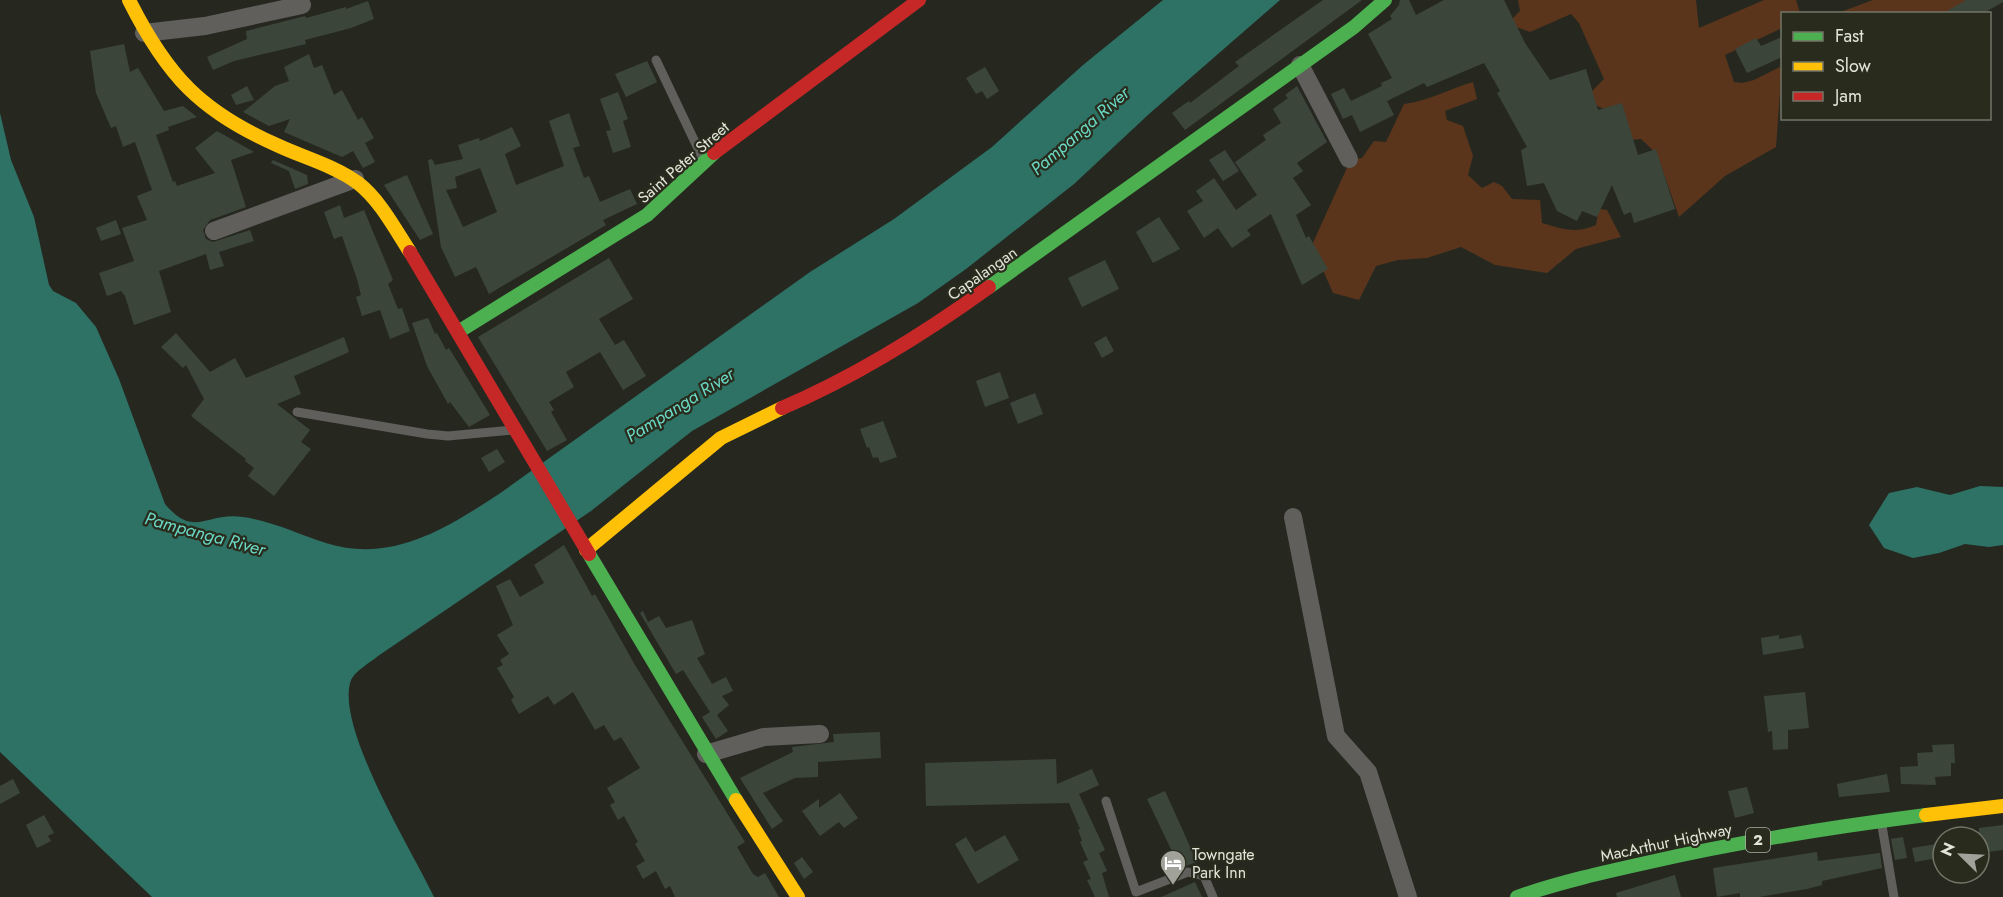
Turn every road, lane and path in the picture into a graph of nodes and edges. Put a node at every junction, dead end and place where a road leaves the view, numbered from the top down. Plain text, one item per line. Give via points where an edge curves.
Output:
1 (129, 0) edge
2 (919, 0) edge
3 (1385, 0) edge
4 (302, 5) dead end
5 (144, 33) junction
6 (656, 60) dead end
7 (1300, 65) junction
8 (1349, 159) dead end
9 (704, 161) junction
10 (355, 179) junction
11 (214, 231) dead end
12 (458, 332) junction
13 (297, 412) dead end
14 (518, 430) junction
15 (1293, 517) dead end
16 (586, 550) junction
17 (820, 734) dead end
18 (706, 754) junction
19 (1106, 801) dead end
20 (2003, 806) edge
21 (1881, 820) junction
22 (798, 897) edge
23 (1213, 897) edge
24 (1408, 897) edge
25 (1517, 897) edge
26 (1894, 897) edge

1 - 5 main road
2 - 9 main road, Saint Peter Street
3 - 7 main road, Capalangan
4 - 5 street via 238,20
5 - 10 main road via 173,77 206,107 273,144
6 - 9 lane
7 - 8 street
7 - 16 main road, Capalangan via 920,337 825,390 721,438
9 - 12 main road, Saint Peter Street via 621,233
10 - 11 street
10 - 12 main road via 376,201 419,264
12 - 14 main road
13 - 14 lane via 427,434
14 - 16 main road
15 - 24 street via 1336,736 1368,772
16 - 18 main road
17 - 18 street via 764,736
18 - 22 main road
19 - 23 lane via 1136,892 1188,872 1203,876
20 - 21 main road, MacArthur Highway / 2
21 - 25 main road, MacArthur Highway / 2 via 1704,849 1550,885
21 - 26 lane

